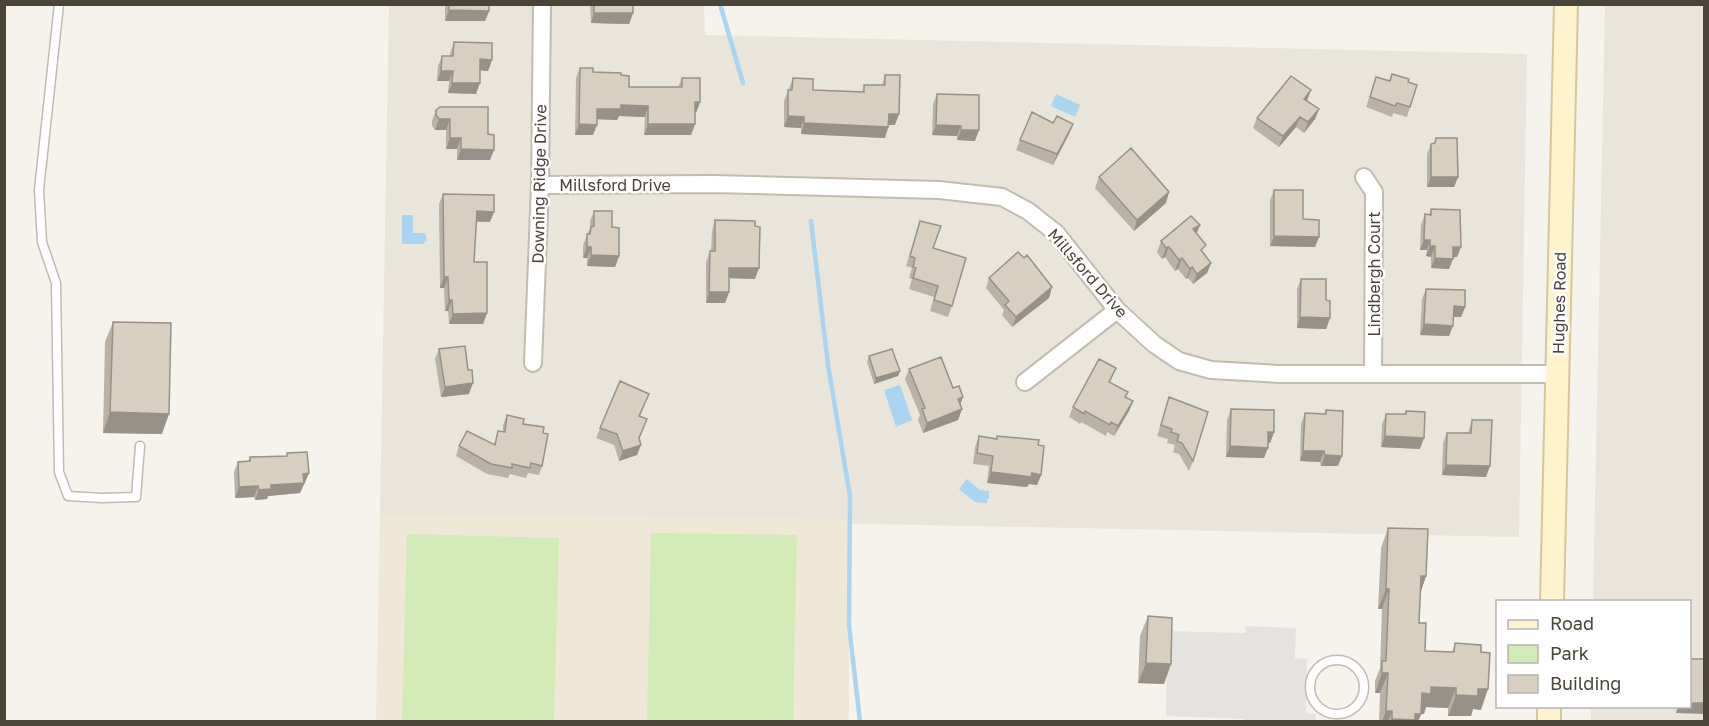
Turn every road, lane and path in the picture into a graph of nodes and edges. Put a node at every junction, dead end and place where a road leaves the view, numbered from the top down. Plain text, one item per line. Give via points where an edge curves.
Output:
1 (59, 4) edge
2 (542, 4) edge
3 (1566, 4) edge
4 (1364, 177) dead end
5 (540, 185) junction
6 (1117, 310) junction
7 (533, 363) dead end
8 (1373, 374) junction
9 (1557, 374) junction
10 (1024, 382) dead end
11 (140, 446) dead end
12 (1552, 600) edge
13 (1334, 718) edge

1 - 11 lane via 39,190 42,242 56,283 59,472 68,496 136,497
2 - 5 street, Downing Ridge Drive
3 - 9 main road, Hughes Road
4 - 8 street, Lindbergh Court via 1374,192
5 - 6 street, Millsford Drive via 713,184 916,190 1002,197 1056,233
5 - 7 street, Downing Ridge Drive
6 - 8 street, Millsford Drive via 1154,345 1179,361 1211,370
6 - 10 street
8 - 9 street, Millsford Drive
9 - 12 main road, Hughes Road
13 - 13 lane via 1357,706 1364,691 1356,668 1339,660 1321,665 1310,691 1318,706

